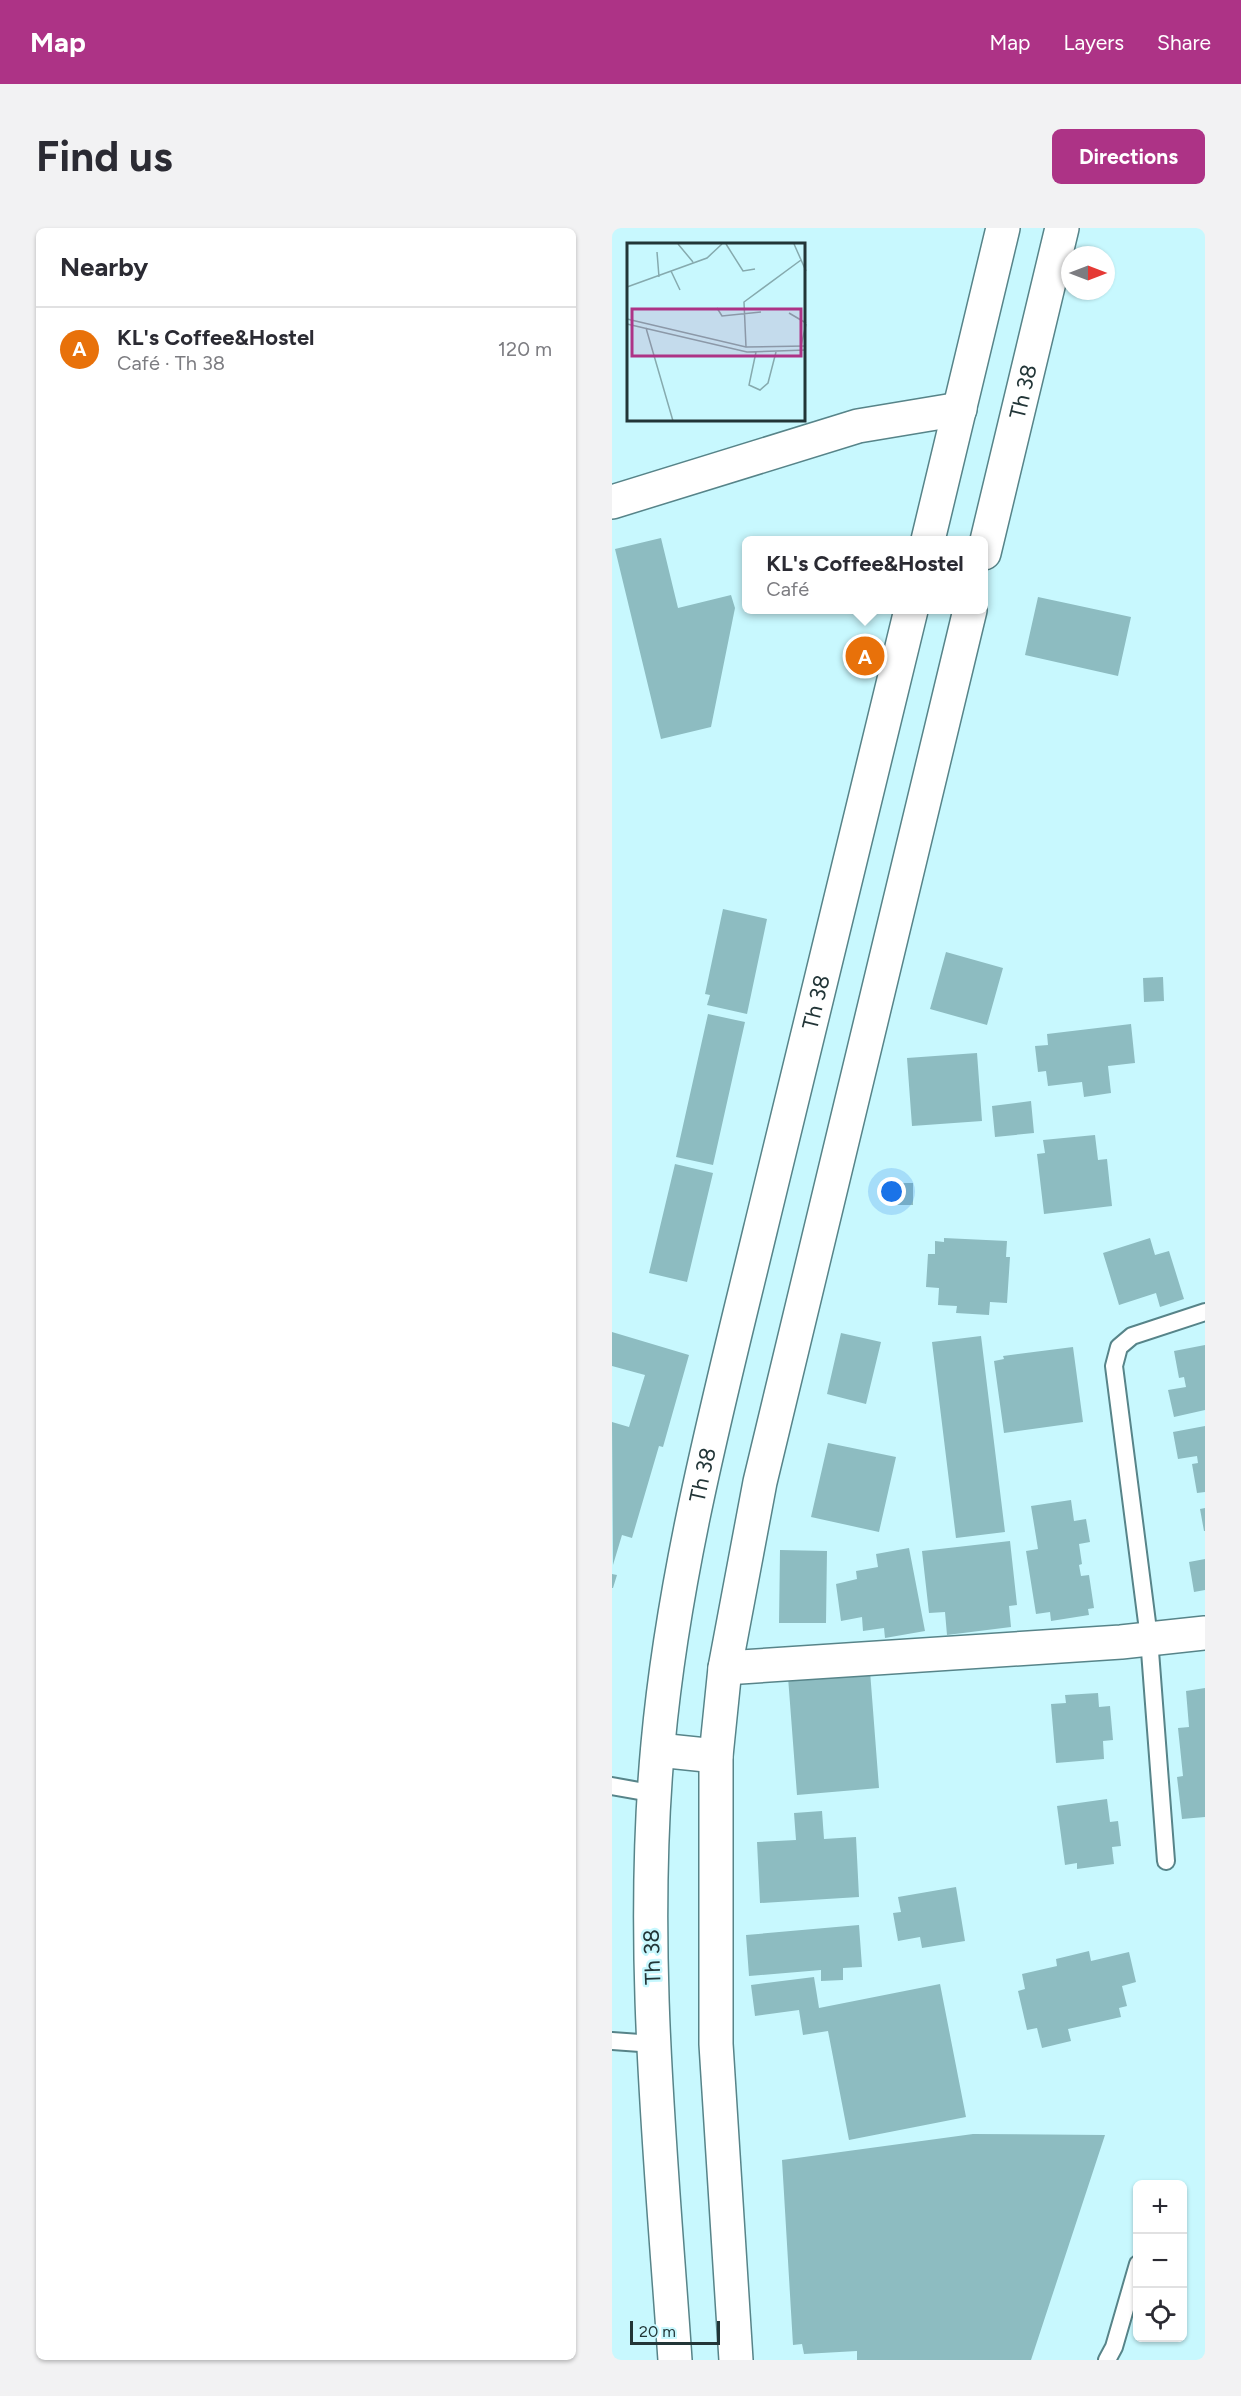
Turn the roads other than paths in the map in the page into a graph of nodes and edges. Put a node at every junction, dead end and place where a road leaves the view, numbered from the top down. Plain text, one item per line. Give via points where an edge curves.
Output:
1 (1003, 228) edge
2 (1062, 228) edge
3 (960, 409) junction
4 (612, 502) edge
5 (929, 536) edge
6 (988, 536) edge
7 (910, 614) edge
8 (969, 614) edge
9 (1205, 1312) edge
10 (1205, 1633) edge
11 (1149, 1638) junction
12 (724, 1668) junction
13 (658, 1750) junction
14 (716, 1756) junction
15 (612, 1786) edge
16 (656, 1794) junction
17 (1166, 1861) dead end
18 (612, 2041) edge
19 (654, 2044) junction
20 (1133, 2278) edge
21 (675, 2360) edge
22 (736, 2360) edge
23 (1107, 2360) edge

1 - 3 street
2 - 6 street, Th 38
3 - 4 street via 858,426
3 - 5 street
7 - 13 street, Th 38 via 702,1469 664,1681
8 - 12 street via 760,1482
9 - 11 lane via 1132,1336 1119,1347 1114,1366
10 - 11 street
11 - 12 street
11 - 17 lane
12 - 14 street
13 - 14 street
13 - 16 street, Th 38
14 - 22 street via 716,2044
15 - 16 lane
16 - 19 street, Th 38 via 650,1901
18 - 19 lane
19 - 21 street, Th 38
20 - 23 lane

